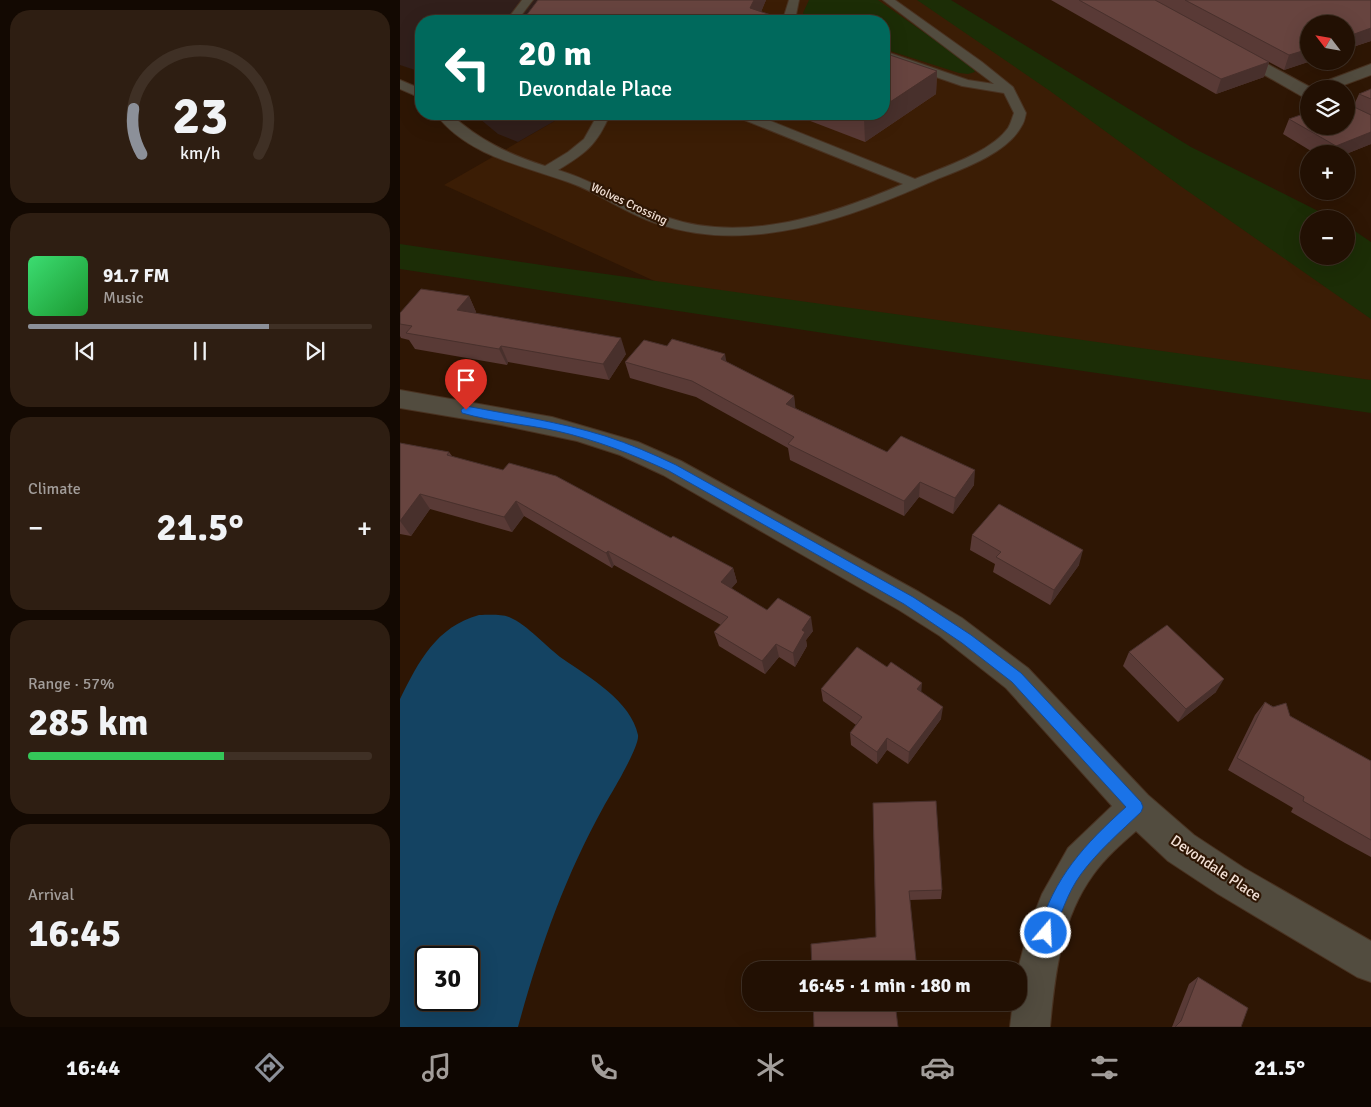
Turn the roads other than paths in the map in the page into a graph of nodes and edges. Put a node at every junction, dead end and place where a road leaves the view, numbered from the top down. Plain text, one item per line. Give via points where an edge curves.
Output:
1 (528, 0) edge
2 (794, 0) edge
3 (888, 0) edge
4 (516, 15) edge
5 (790, 15) edge
6 (1224, 46) edge
7 (890, 57) edge
8 (1371, 69) edge
9 (1340, 80) edge
10 (400, 84) edge
11 (1300, 86) edge
12 (415, 90) edge
13 (1009, 90) junction
14 (449, 120) edge
15 (601, 120) edge
16 (757, 120) edge
17 (546, 171) junction
18 (915, 184) junction
19 (400, 399) edge
20 (1136, 807) junction
21 (1371, 963) edge
22 (1030, 1027) edge

1 - 4 lane
2 - 5 lane
3 - 13 lane
6 - 11 street
7 - 13 lane via 966,83
8 - 9 street
10 - 12 lane
13 - 18 lane, Wolves Crossing via 1020,113 1014,127 1000,142 968,161
14 - 17 lane, Wolves Crossing via 496,151
15 - 17 lane via 590,141
16 - 18 lane
17 - 18 lane, Wolves Crossing via 582,182 672,224 730,231 766,229 820,219
19 - 20 street, Devondale Place via 499,415 602,439 672,468 765,519 908,601 982,650 1047,709
20 - 21 street, Devondale Place via 1181,848
20 - 22 street via 1075,870 1051,914 1036,969

